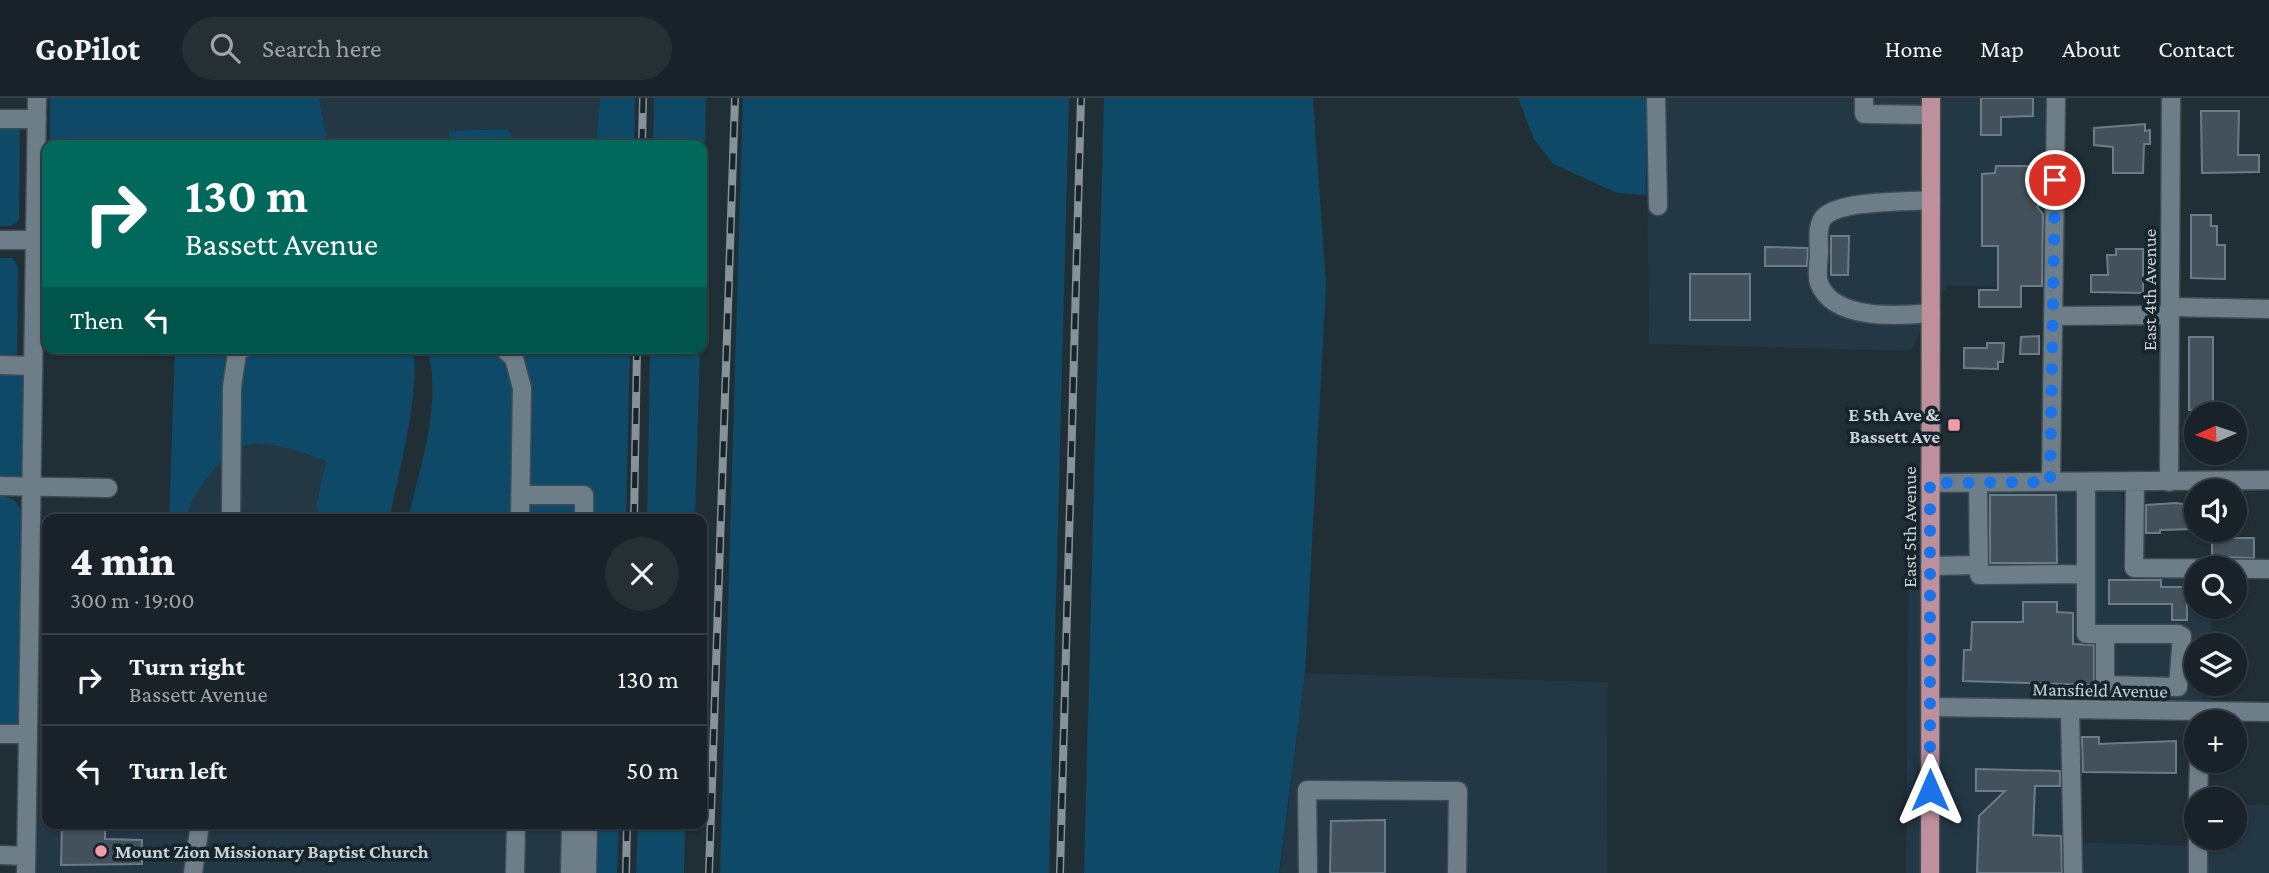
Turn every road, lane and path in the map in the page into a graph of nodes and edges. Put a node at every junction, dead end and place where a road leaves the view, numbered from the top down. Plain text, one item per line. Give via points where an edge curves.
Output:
1 (37, 98) edge
2 (1656, 98) edge
3 (1864, 98) edge
4 (2056, 98) edge
5 (2171, 98) edge
6 (1931, 107) edge
7 (0, 119) edge
8 (37, 119) junction
9 (1931, 200) junction
10 (1658, 206) dead end
11 (0, 240) edge
12 (35, 240) junction
13 (2269, 309) edge
14 (2170, 311) junction
15 (1931, 313) junction
16 (2053, 316) junction
17 (237, 354) edge
18 (510, 354) edge
19 (0, 365) edge
20 (33, 366) junction
21 (2269, 480) edge
22 (2050, 482) junction
23 (2086, 482) junction
24 (2135, 482) junction
25 (2169, 482) junction
26 (1930, 483) junction
27 (1978, 483) junction
28 (0, 486) edge
29 (32, 487) junction
30 (108, 488) dead end
31 (520, 495) junction
32 (232, 514) edge
33 (520, 514) edge
34 (584, 514) edge
35 (1979, 565) junction
36 (1930, 566) junction
37 (2269, 569) edge
38 (2086, 574) junction
39 (2105, 634) junction
40 (1931, 707) junction
41 (2070, 710) junction
42 (2269, 712) edge
43 (2247, 714) edge
44 (2184, 717) edge
45 (0, 734) edge
46 (28, 734) junction
47 (199, 829) edge
48 (516, 829) edge
49 (571, 829) edge
50 (588, 829) edge
51 (2198, 850) edge
52 (0, 855) edge
53 (26, 864) edge
54 (192, 873) edge
55 (515, 873) edge
56 (570, 873) edge
57 (587, 873) edge
58 (1308, 873) edge
59 (1457, 873) edge
60 (1930, 873) edge
61 (2073, 873) edge
62 (2198, 873) edge

1 - 8 street
2 - 10 street
3 - 6 street via 1864,114
4 - 16 street
5 - 14 street, East 4th Avenue
6 - 9 main road, East 5th Avenue
7 - 8 street
8 - 12 street
9 - 15 main road, East 5th Avenue
9 - 15 street via 1856,206 1825,216 1819,225 1818,282 1829,300 1853,309 1884,317
11 - 12 street
12 - 20 street
13 - 14 street
14 - 16 street
14 - 25 street, East 4th Avenue
15 - 26 main road, East 5th Avenue
16 - 22 street
17 - 32 street via 232,387
18 - 31 street via 522,388
19 - 20 street
20 - 29 street
21 - 25 street
22 - 23 street
22 - 27 street
23 - 24 street
23 - 38 street
24 - 25 street
24 - 37 street via 2134,568
26 - 27 street
26 - 36 main road, East 5th Avenue
27 - 35 street
28 - 29 street
29 - 30 street
29 - 46 street
31 - 33 street
31 - 34 street via 584,495
35 - 36 street
35 - 38 street via 1979,575
36 - 40 main road, East 5th Avenue
38 - 39 street via 2086,634
39 - 39 street via 2182,636 2178,687 2105,685
40 - 41 street, Mansfield Avenue
40 - 60 main road, East 5th Avenue
41 - 44 street, Mansfield Avenue
41 - 61 street
42 - 43 street, Mansfield Avenue
45 - 46 street
46 - 53 street
47 - 54 street
48 - 55 street
49 - 56 street
50 - 57 street
51 - 62 street
52 - 53 street
58 - 59 street via 1307,790 1458,791

